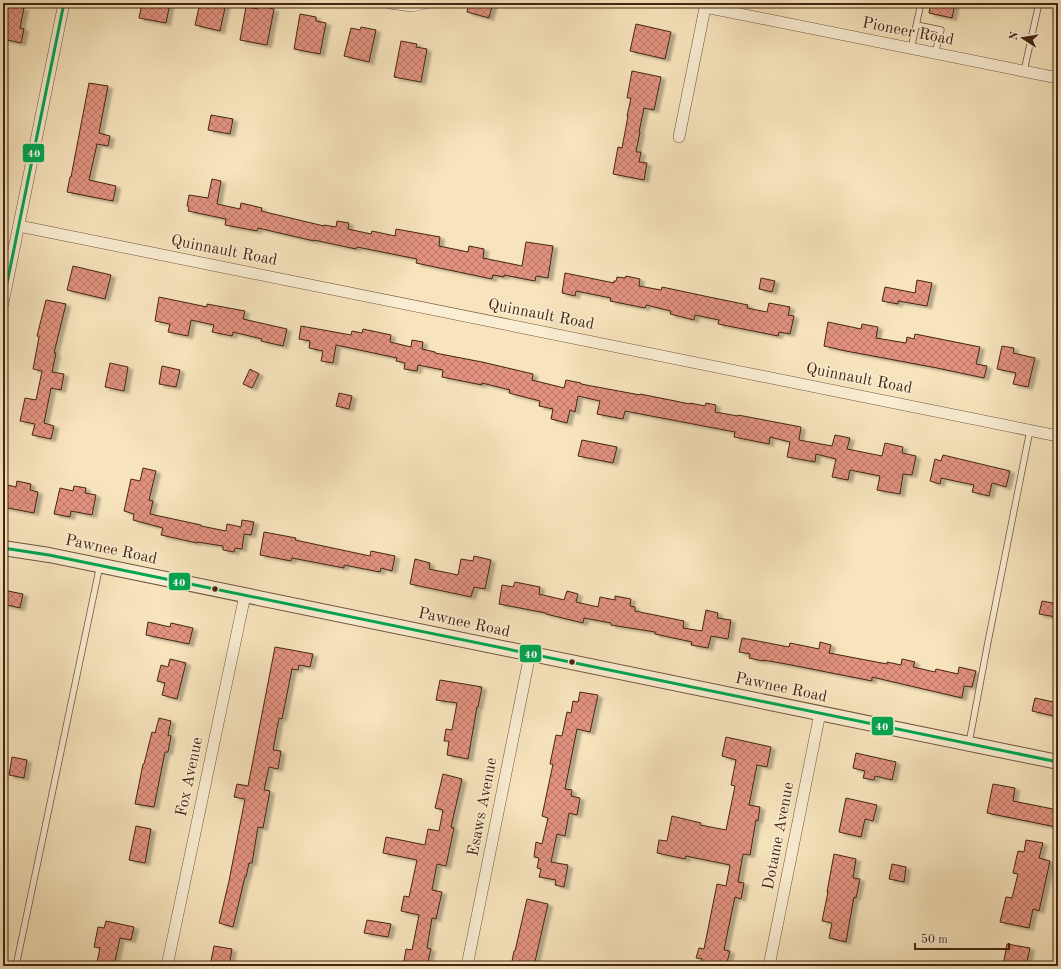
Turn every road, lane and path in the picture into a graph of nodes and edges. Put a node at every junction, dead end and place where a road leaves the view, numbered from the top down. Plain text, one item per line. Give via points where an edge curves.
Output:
1 (64, 3) edge
2 (426, 3) edge
3 (921, 3) edge
4 (1040, 3) edge
5 (394, 4) edge
6 (706, 5) edge
7 (917, 25) junction
8 (911, 49) junction
9 (936, 54) junction
10 (1024, 71) junction
11 (1058, 78) edge
12 (679, 137) dead end
13 (19, 226) junction
14 (3, 303) edge
15 (1030, 430) junction
16 (1058, 436) edge
17 (3, 548) edge
18 (100, 565) junction
19 (245, 595) junction
20 (530, 654) junction
21 (820, 713) junction
22 (969, 744) junction
23 (1058, 762) edge
24 (16, 966) edge
25 (167, 966) edge
26 (467, 966) edge
27 (769, 966) edge

1 - 13 street
2 - 5 street via 412,6
3 - 7 lane
4 - 10 lane
6 - 8 street, Pioneer Road
6 - 12 street
7 - 8 lane
7 - 9 lane via 941,30
8 - 9 street, Pioneer Road
9 - 10 street, Pioneer Road
10 - 11 street, Pioneer Road
13 - 14 street
13 - 15 street, Quinnault Road
15 - 16 street, Quinnault Road
15 - 22 lane
17 - 18 street, Pawnee Road
18 - 19 street, Pawnee Road
18 - 24 lane
19 - 20 street, Pawnee Road
19 - 25 street, Fox Avenue
20 - 21 street, Pawnee Road
20 - 26 street, Esaws Avenue
21 - 22 street, Pawnee Road
21 - 27 street, Dotame Avenue
22 - 23 street, Pawnee Road

